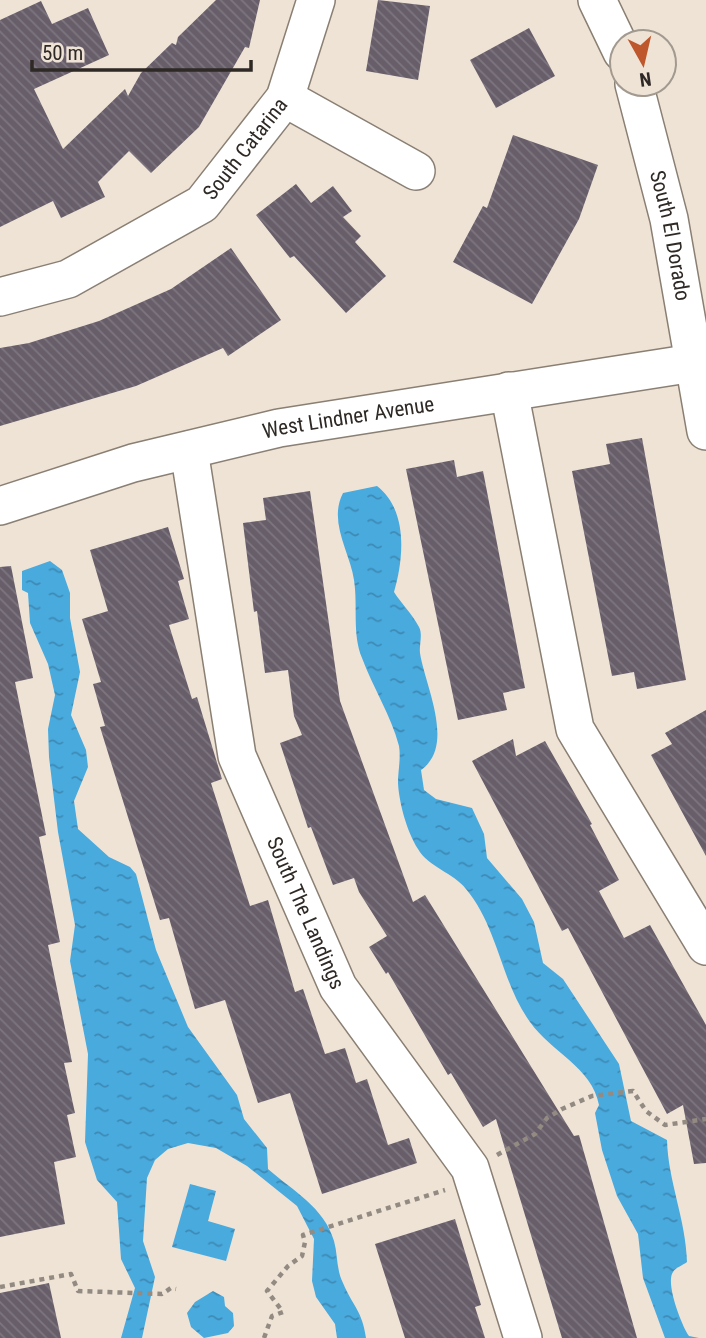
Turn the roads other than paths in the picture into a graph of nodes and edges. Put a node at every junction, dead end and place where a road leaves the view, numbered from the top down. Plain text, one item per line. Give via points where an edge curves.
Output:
1 (316, 0) edge
2 (597, 0) edge
3 (610, 28) edge
4 (285, 98) junction
5 (638, 98) edge
6 (416, 171) dead end
7 (0, 297) edge
8 (701, 362) edge
9 (509, 391) junction
10 (706, 431) edge
11 (189, 450) junction
12 (0, 506) edge
13 (706, 946) edge
14 (523, 1338) edge

1 - 4 street, South Catarina
2 - 3 street
4 - 6 street
4 - 7 street, South Catarina via 202,204 68,279
5 - 8 street, South El Dorado
8 - 9 street, West Lindner Avenue
8 - 10 street, South El Dorado
9 - 11 street, West Lindner Avenue via 279,428
9 - 13 street via 575,729
11 - 12 street, West Lindner Avenue
11 - 14 street, South The Landings via 237,757 338,987 471,1174

